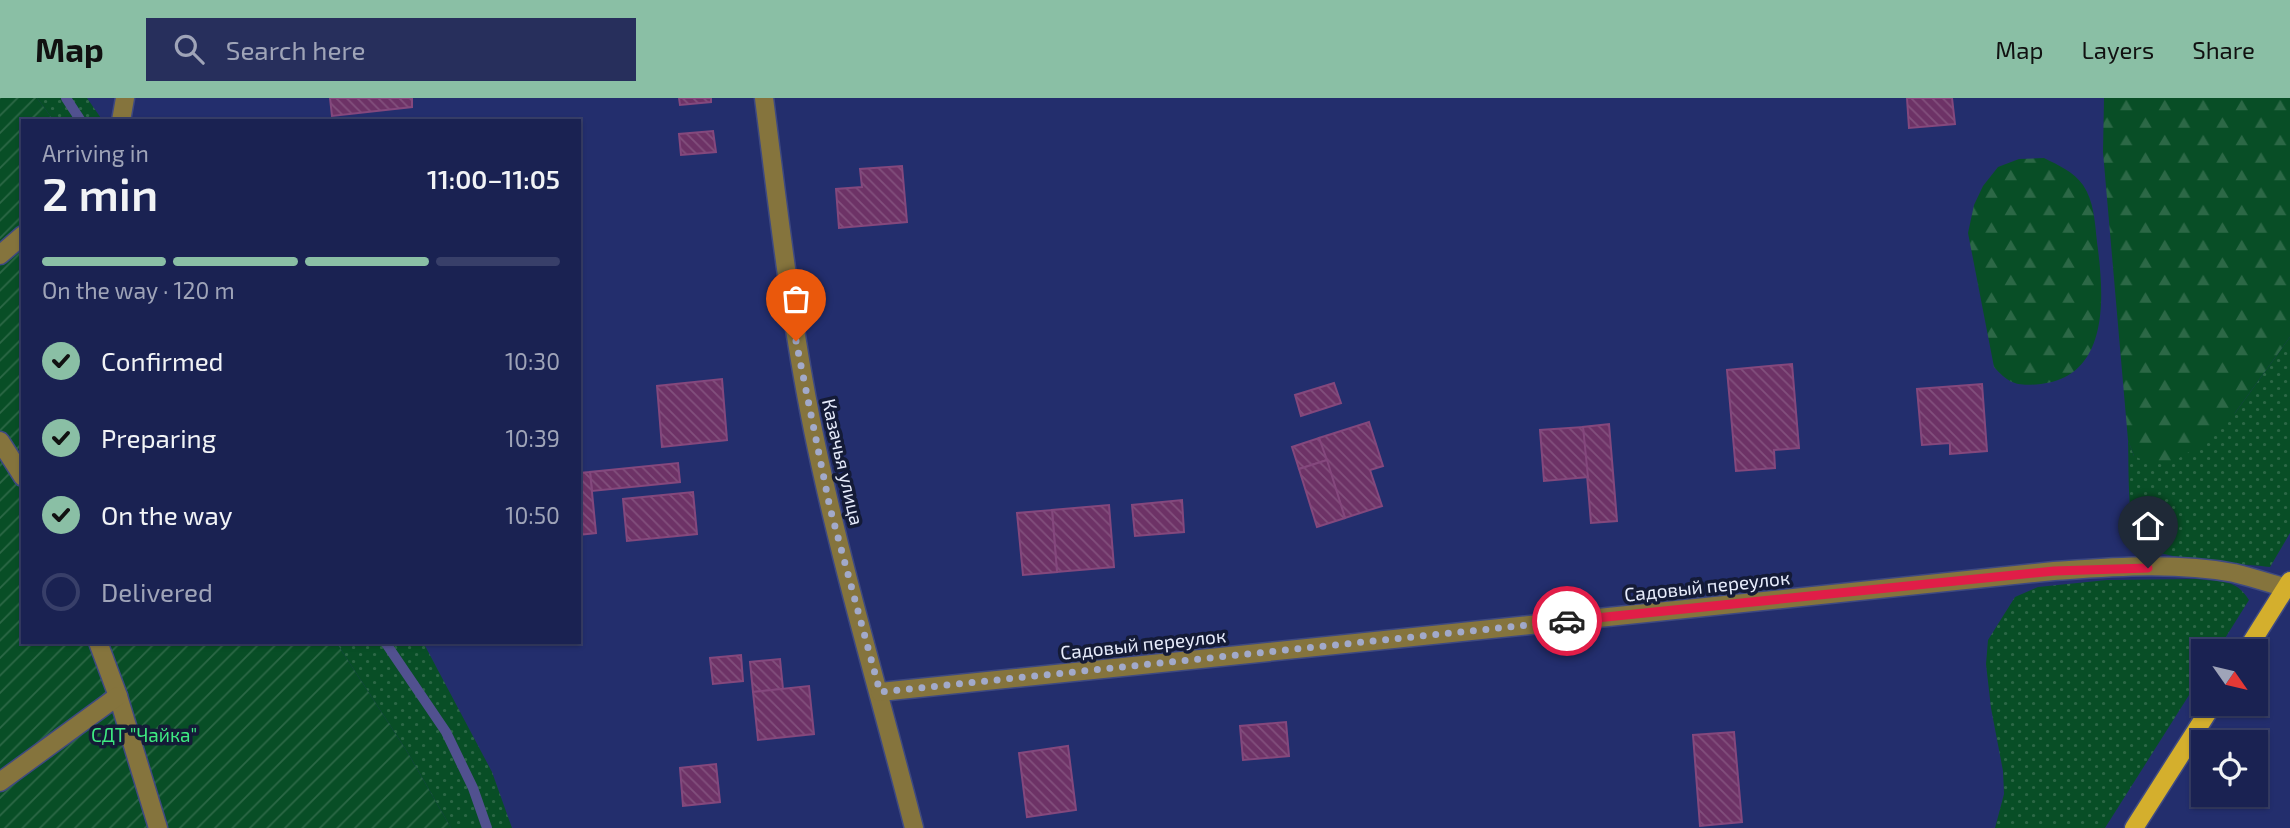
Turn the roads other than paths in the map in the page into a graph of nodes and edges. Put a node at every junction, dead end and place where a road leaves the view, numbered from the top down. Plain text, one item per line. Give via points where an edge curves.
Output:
1 (125, 98) edge
2 (764, 98) edge
3 (121, 119) edge
4 (21, 237) edge
5 (0, 254) edge
6 (0, 441) edge
7 (21, 474) edge
8 (2288, 584) edge
9 (2254, 639) edge
10 (99, 644) edge
11 (880, 692) junction
12 (118, 696) junction
13 (2205, 716) edge
14 (0, 782) edge
15 (158, 828) edge
16 (914, 828) edge
17 (2134, 828) edge

1 - 3 street
2 - 11 street, Казачья улица via 803,380 830,508
4 - 5 street
6 - 7 street
8 - 9 main road
8 - 11 street, Садовый переулок via 2196,569 2054,571
10 - 12 street
11 - 16 street, Казачья улица
12 - 14 street
12 - 15 street
13 - 17 main road

